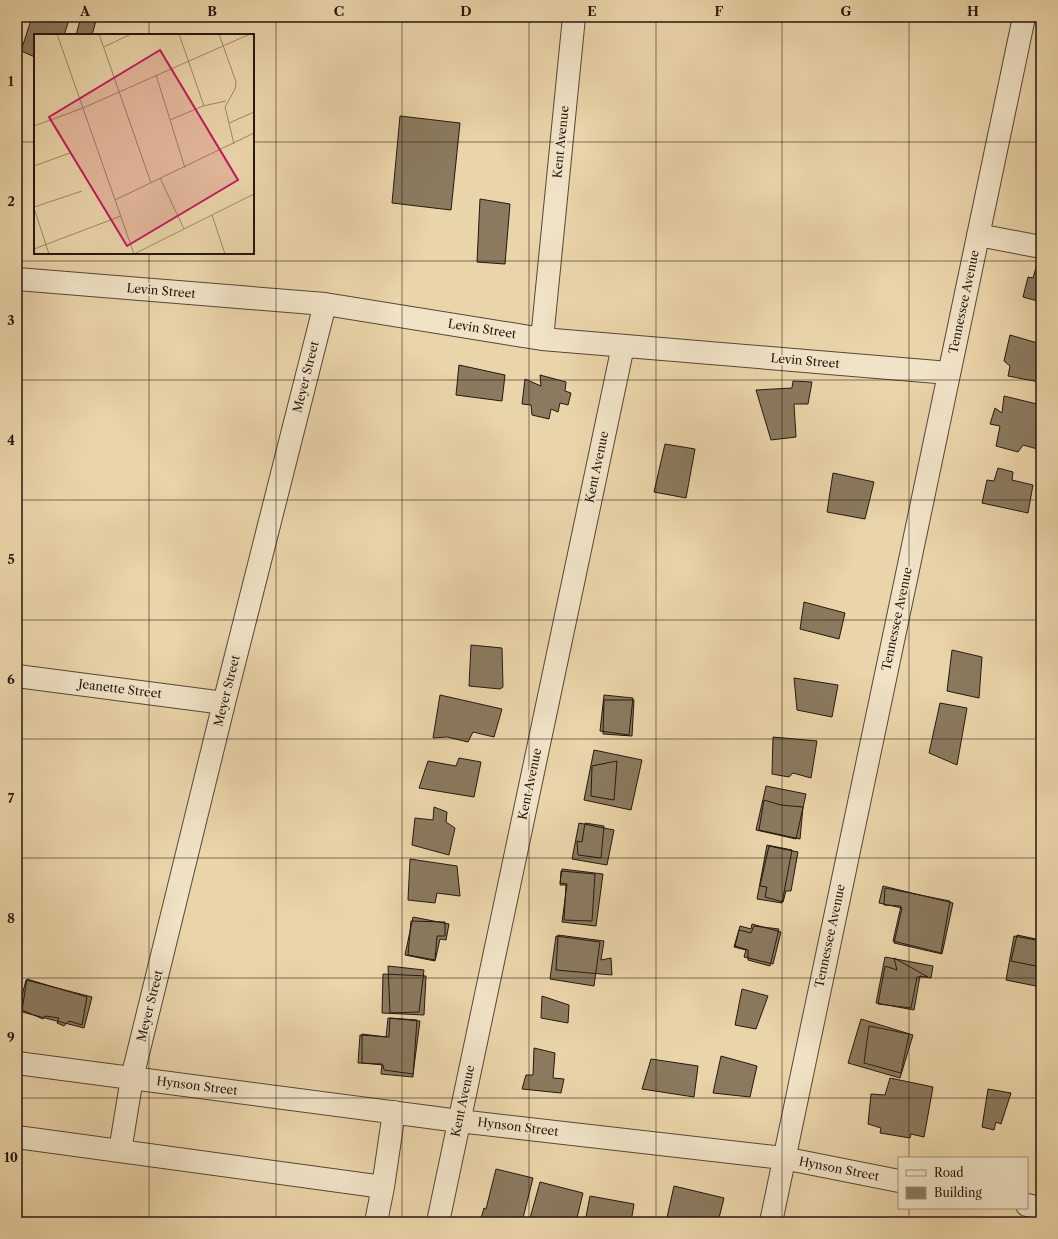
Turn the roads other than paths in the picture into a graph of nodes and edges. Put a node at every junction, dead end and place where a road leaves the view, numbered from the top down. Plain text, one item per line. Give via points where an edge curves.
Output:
1 (574, 17) edge
2 (1024, 17) edge
3 (978, 235) junction
4 (1041, 247) edge
5 (17, 279) edge
6 (325, 304) junction
7 (542, 339) junction
8 (623, 346) junction
9 (949, 373) junction
10 (17, 676) edge
11 (224, 703) junction
12 (17, 1063) edge
13 (132, 1078) junction
14 (394, 1112) junction
15 (459, 1121) junction
16 (17, 1138) edge
17 (120, 1152) junction
18 (783, 1158) junction
19 (898, 1181) edge
20 (382, 1187) junction
21 (1028, 1206) edge
22 (1041, 1208) edge
23 (376, 1222) edge
24 (438, 1222) edge
25 (771, 1222) edge

1 - 7 street, Kent Avenue
2 - 3 street, Tennessee Avenue
3 - 4 street
3 - 9 street, Tennessee Avenue
5 - 6 street, Levin Street
6 - 7 street, Levin Street
6 - 11 street, Meyer Street
7 - 8 street, Levin Street
8 - 9 street, Levin Street
8 - 15 street, Kent Avenue
9 - 18 street, Tennessee Avenue
10 - 11 street, Jeanette Street
11 - 13 street, Meyer Street
12 - 13 street, Hynson Street
13 - 14 street, Hynson Street
13 - 17 street, Meyer Street
14 - 15 street, Hynson Street
14 - 20 street
15 - 18 street, Hynson Street
15 - 24 street, Kent Avenue
16 - 17 street
17 - 20 street
18 - 19 street, Hynson Street
18 - 25 street, Tennessee Avenue
20 - 23 street
21 - 22 street

